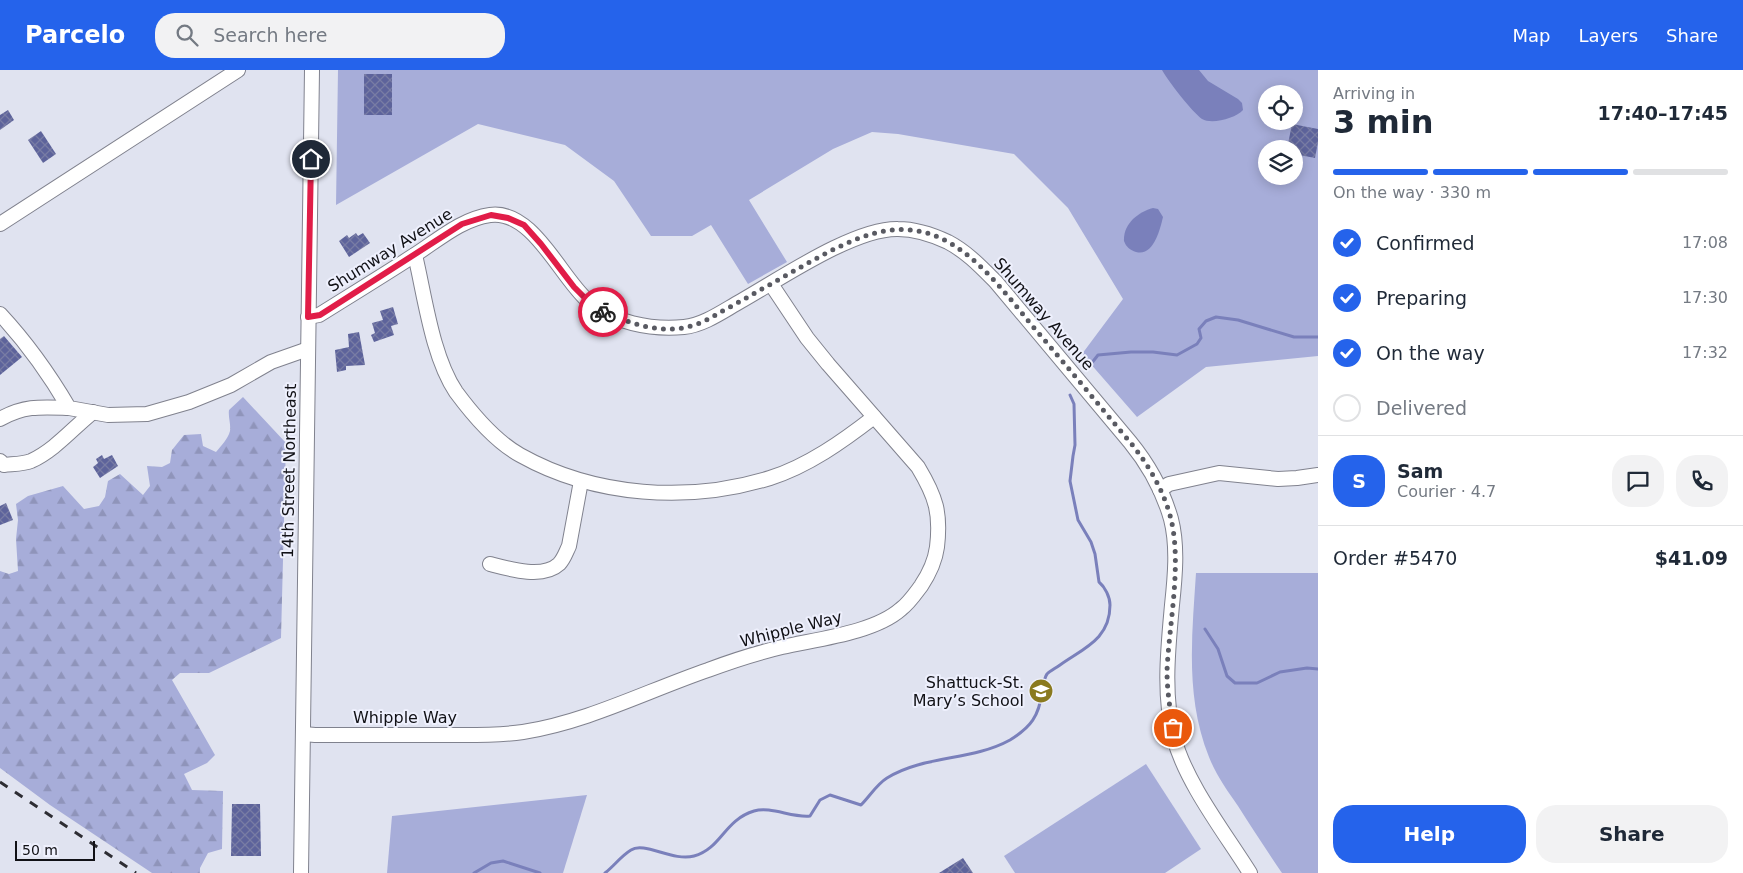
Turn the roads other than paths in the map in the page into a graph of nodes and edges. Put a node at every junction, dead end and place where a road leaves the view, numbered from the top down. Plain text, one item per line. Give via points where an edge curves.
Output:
1 (238, 70) edge
2 (312, 70) edge
3 (0, 224) edge
4 (415, 255) junction
5 (771, 284) junction
6 (0, 314) edge
7 (308, 317) junction
8 (308, 348) junction
9 (69, 408) junction
10 (93, 412) junction
11 (874, 417) junction
12 (0, 419) edge
13 (0, 461) edge
14 (1318, 474) edge
15 (581, 481) junction
16 (1160, 490) junction
17 (490, 564) dead end
18 (304, 734) junction
19 (301, 873) edge
20 (1250, 873) edge

1 - 3 street
2 - 7 street, 14th Street Northeast
4 - 5 street, Shumway Avenue via 462,224 491,215 508,218 524,225 532,233 588,301 631,324 649,327 690,326 717,315
4 - 7 street, Shumway Avenue via 320,315
4 - 15 street via 441,363 455,390 496,437 519,454
5 - 11 street, Whipple Way via 808,338
5 - 16 street, Shumway Avenue via 839,246 881,231 915,231 948,242 996,282 1143,458
6 - 9 street via 48,372
7 - 8 street, 14th Street Northeast
8 - 10 street via 271,362 231,385 189,402 148,414
8 - 18 street, 14th Street Northeast
9 - 10 street
9 - 12 street via 38,406 14,411
10 - 13 street via 60,442 30,462 4,465
11 - 15 street via 830,449 801,465 740,485 666,492 627,490
11 - 18 street, Whipple Way via 918,467 935,500 939,517 932,567 913,598 884,620 866,628 770,650 550,727 491,734
14 - 16 street via 1278,479 1219,473 1169,484
15 - 17 street via 568,546 559,564 542,571 516,571
16 - 20 street, Shumway Avenue via 1171,519 1174,548 1167,673 1174,738 1194,783
18 - 19 street, 14th Street Northeast

